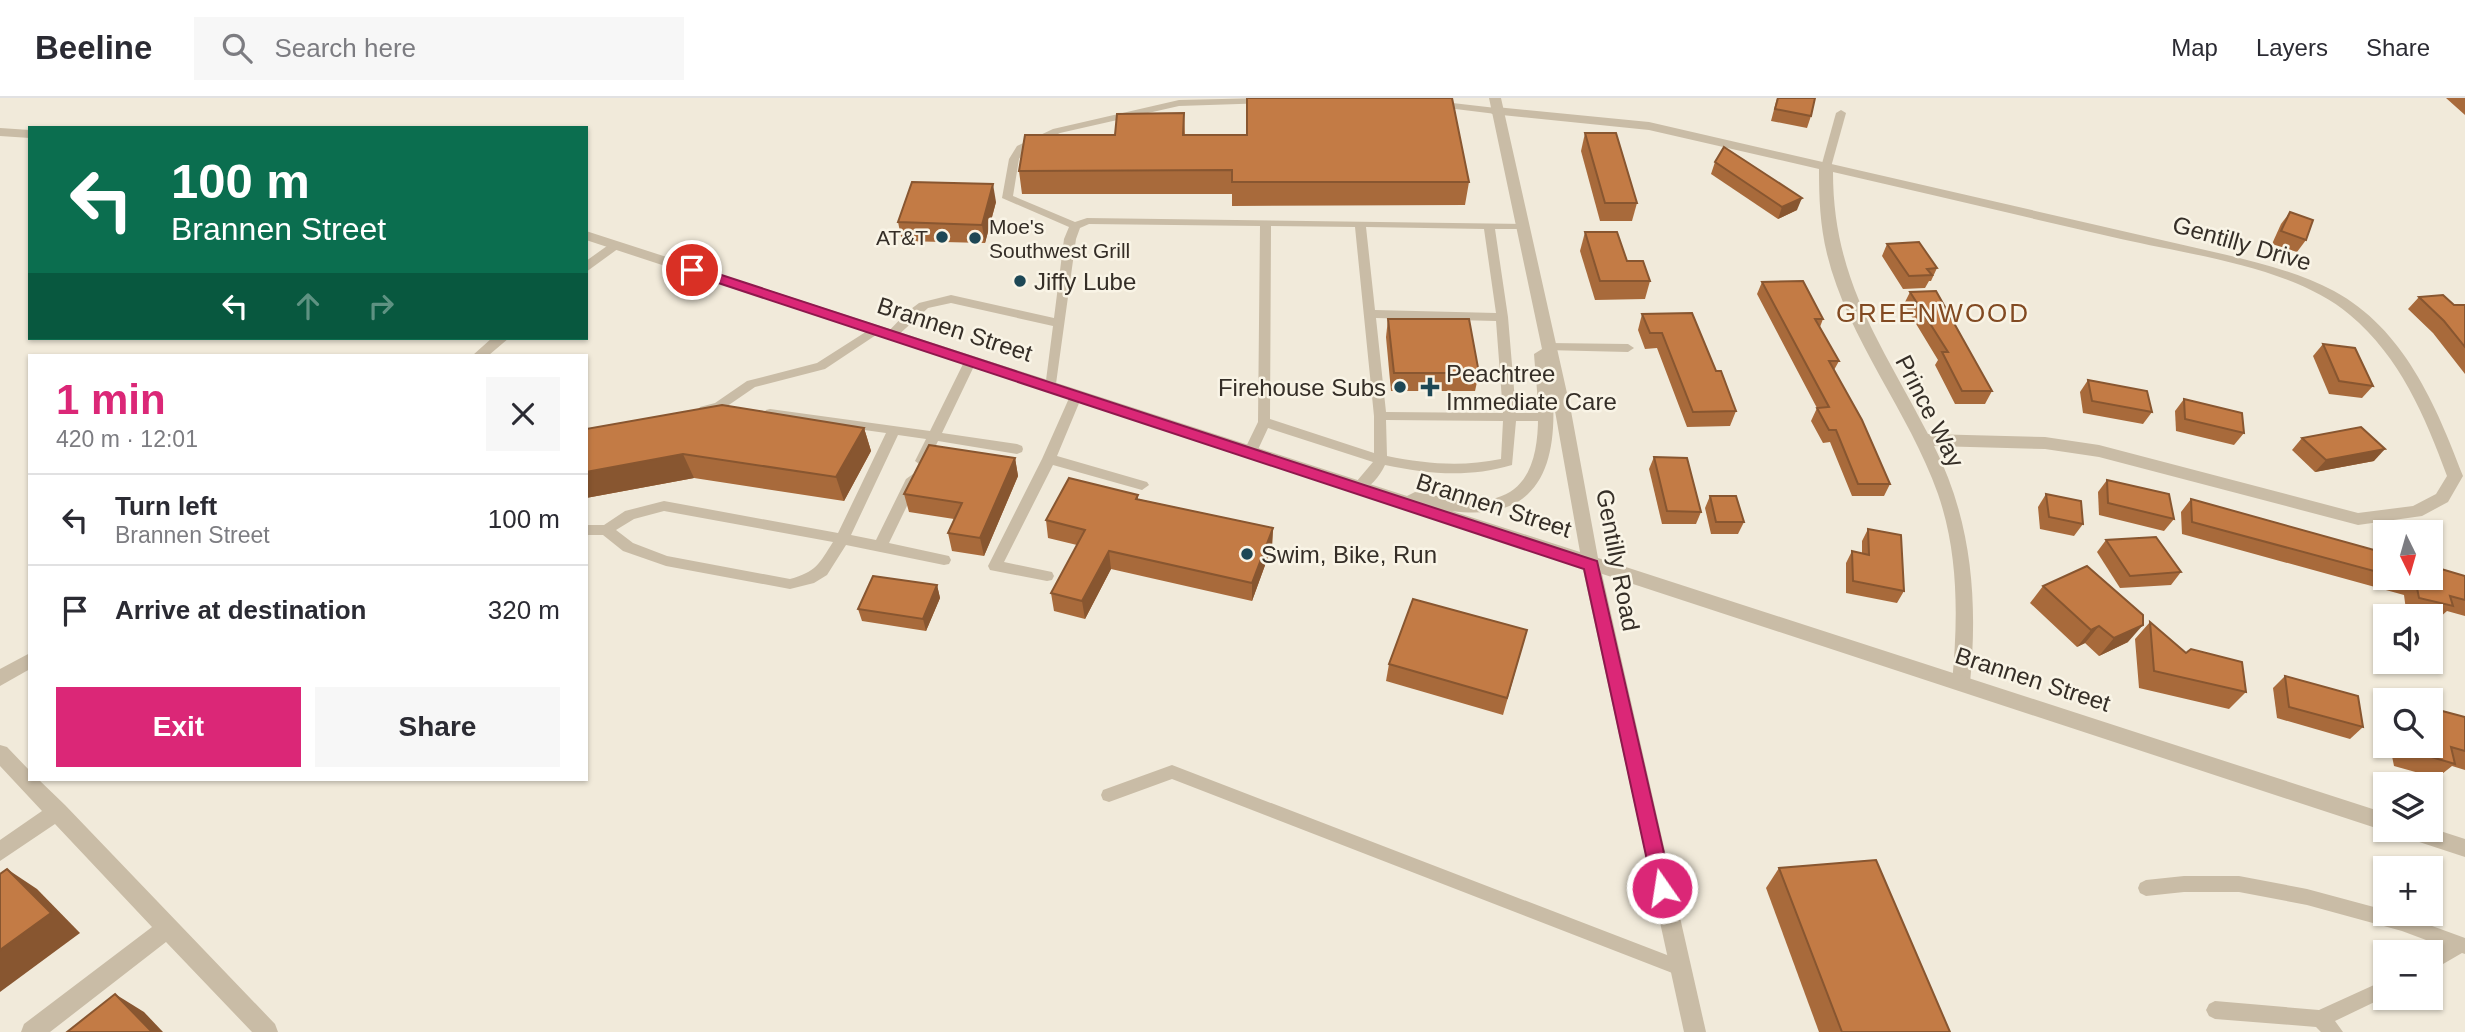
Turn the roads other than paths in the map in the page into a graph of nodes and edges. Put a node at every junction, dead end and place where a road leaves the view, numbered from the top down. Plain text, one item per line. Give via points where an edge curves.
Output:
1 (1272, 101) edge
2 (1420, 103) edge
3 (1496, 105) edge
4 (1840, 113) dead end
5 (0, 132) edge
6 (28, 134) edge
7 (1826, 167) junction
8 (1266, 223) junction
9 (1360, 224) junction
10 (1075, 226) junction
11 (1489, 226) junction
12 (1522, 226) junction
13 (588, 236) edge
14 (614, 244) junction
15 (588, 266) edge
16 (1539, 302) junction
17 (1368, 314) junction
18 (1502, 317) junction
19 (1059, 323) junction
20 (875, 330) junction
21 (891, 335) junction
22 (499, 340) edge
23 (1549, 348) junction
24 (1628, 348) dead end
25 (481, 354) edge
26 (970, 362) junction
27 (1051, 388) junction
28 (1076, 396) junction
29 (719, 406) junction
30 (693, 414) edge
31 (1380, 416) junction
32 (1510, 417) junction
33 (1545, 417) junction
34 (1264, 422) junction
35 (894, 430) junction
36 (935, 435) junction
37 (1922, 440) junction
38 (1017, 449) dead end
39 (1250, 453) junction
40 (1049, 459) junction
41 (1381, 460) junction
42 (1142, 485) dead end
43 (1358, 488) junction
44 (588, 530) edge
45 (606, 530) junction
46 (842, 539) junction
47 (880, 546) junction
48 (944, 559) dead end
49 (1591, 565) junction
50 (1047, 576) dead end
51 (28, 661) edge
52 (0, 678) edge
53 (1961, 682) junction
54 (0, 753) edge
55 (1109, 795) dead end
56 (58, 811) junction
57 (2373, 818) edge
58 (2443, 841) edge
59 (2465, 848) edge
60 (0, 852) edge
61 (2146, 888) dead end
62 (168, 928) junction
63 (2462, 946) edge
64 (2443, 956) edge
65 (1680, 968) junction
66 (2373, 996) edge
67 (2215, 1010) dead end
68 (2327, 1025) edge
69 (32, 1032) edge
70 (267, 1032) edge
71 (1695, 1032) edge

1 - 10 lane via 1179,103 1057,131 1021,148 1014,159 1007,198
2 - 3 lane
3 - 7 street, Gentilly Drive via 1649,126
3 - 12 street, Gentilly Road
4 - 7 lane
5 - 6 street
7 - 37 street, Prince Way via 1827,225 1839,271
7 - 37 street, Gentilly Drive via 2227,259 2330,294 2369,323 2400,360 2436,425 2455,476 2442,498 2416,512 2358,519 2099,451 2045,443
8 - 9 lane
8 - 10 lane via 1172,220
8 - 34 lane
9 - 11 lane
9 - 17 lane
10 - 19 lane
11 - 12 lane
11 - 18 lane
12 - 16 street, Gentilly Road
13 - 14 street, Brannen Street
14 - 15 street
14 - 20 street, Brannen Street
16 - 23 street, Gentilly Road
16 - 33 street
17 - 18 lane
17 - 31 lane
18 - 32 lane
19 - 21 lane via 951,299 935,300 921,304
19 - 27 lane
20 - 21 street, Brannen Street
20 - 29 lane via 821,366 751,384
21 - 26 street, Brannen Street
22 - 25 street
23 - 24 lane
23 - 49 street, Gentilly Road
26 - 27 street, Brannen Street
26 - 36 lane
27 - 28 street, Brannen Street
28 - 39 street, Brannen Street
28 - 40 lane
29 - 30 lane
29 - 35 lane
31 - 32 lane
31 - 41 lane
32 - 33 lane
32 - 41 lane via 1507,462 1486,469
33 - 43 street via 1542,466 1534,483 1507,499 1464,506
34 - 39 lane
34 - 41 lane
35 - 36 lane
35 - 46 lane
36 - 38 lane
36 - 47 lane
37 - 53 street, Prince Way via 1946,493 1961,554 1967,626
39 - 43 street, Brannen Street
40 - 42 lane
40 - 50 lane via 995,566
41 - 43 lane
43 - 49 street, Brannen Street
44 - 45 lane
45 - 46 lane via 630,515 664,506
45 - 46 lane via 628,547 666,561 790,584 822,571
46 - 47 lane
47 - 48 lane
49 - 53 street, Brannen Street
49 - 65 street, Gentilly Road
51 - 52 street
53 - 57 street, Brannen Street
54 - 56 street
55 - 65 lane via 1172,772
56 - 60 street
56 - 62 street
58 - 59 street
61 - 63 lane via 2239,884 2402,923
62 - 69 street
62 - 70 street
63 - 64 lane
65 - 71 street, Gentilly Road
66 - 68 lane
67 - 68 lane

